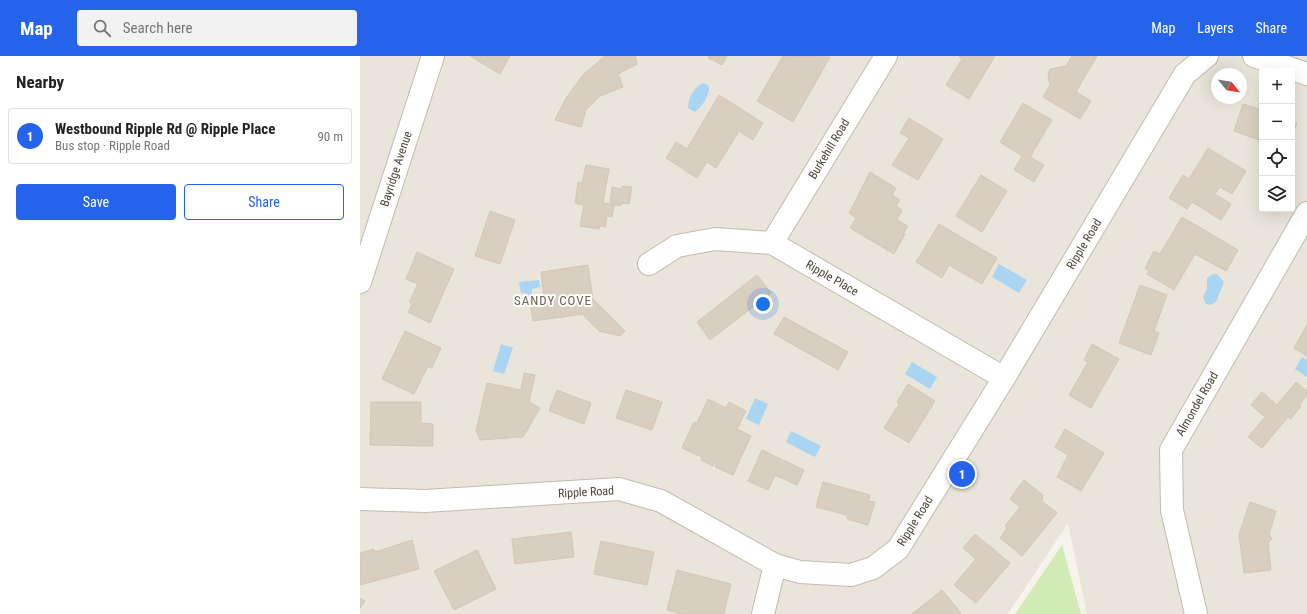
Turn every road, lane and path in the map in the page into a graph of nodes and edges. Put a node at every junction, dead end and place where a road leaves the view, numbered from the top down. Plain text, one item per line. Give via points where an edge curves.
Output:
1 (432, 56) edge
2 (886, 56) edge
3 (1207, 56) edge
4 (1254, 56) edge
5 (1307, 74) edge
6 (1307, 213) edge
7 (772, 243) junction
8 (649, 264) dead end
9 (360, 282) edge
10 (1004, 378) junction
11 (360, 499) edge
12 (775, 565) junction
13 (763, 614) edge
14 (1196, 614) edge

1 - 9 street, Bayridge Avenue
2 - 7 street, Burkehill Road
3 - 10 street, Ripple Road via 1185,74
4 - 5 street
6 - 14 street, Almondel Road via 1171,450 1172,510
7 - 8 street, Ripple Place via 715,239 677,246
7 - 10 street, Ripple Place
10 - 12 street, Ripple Road via 898,549 873,568 851,575 800,572
11 - 12 street, Ripple Road via 425,501 619,489 661,501
12 - 13 street

